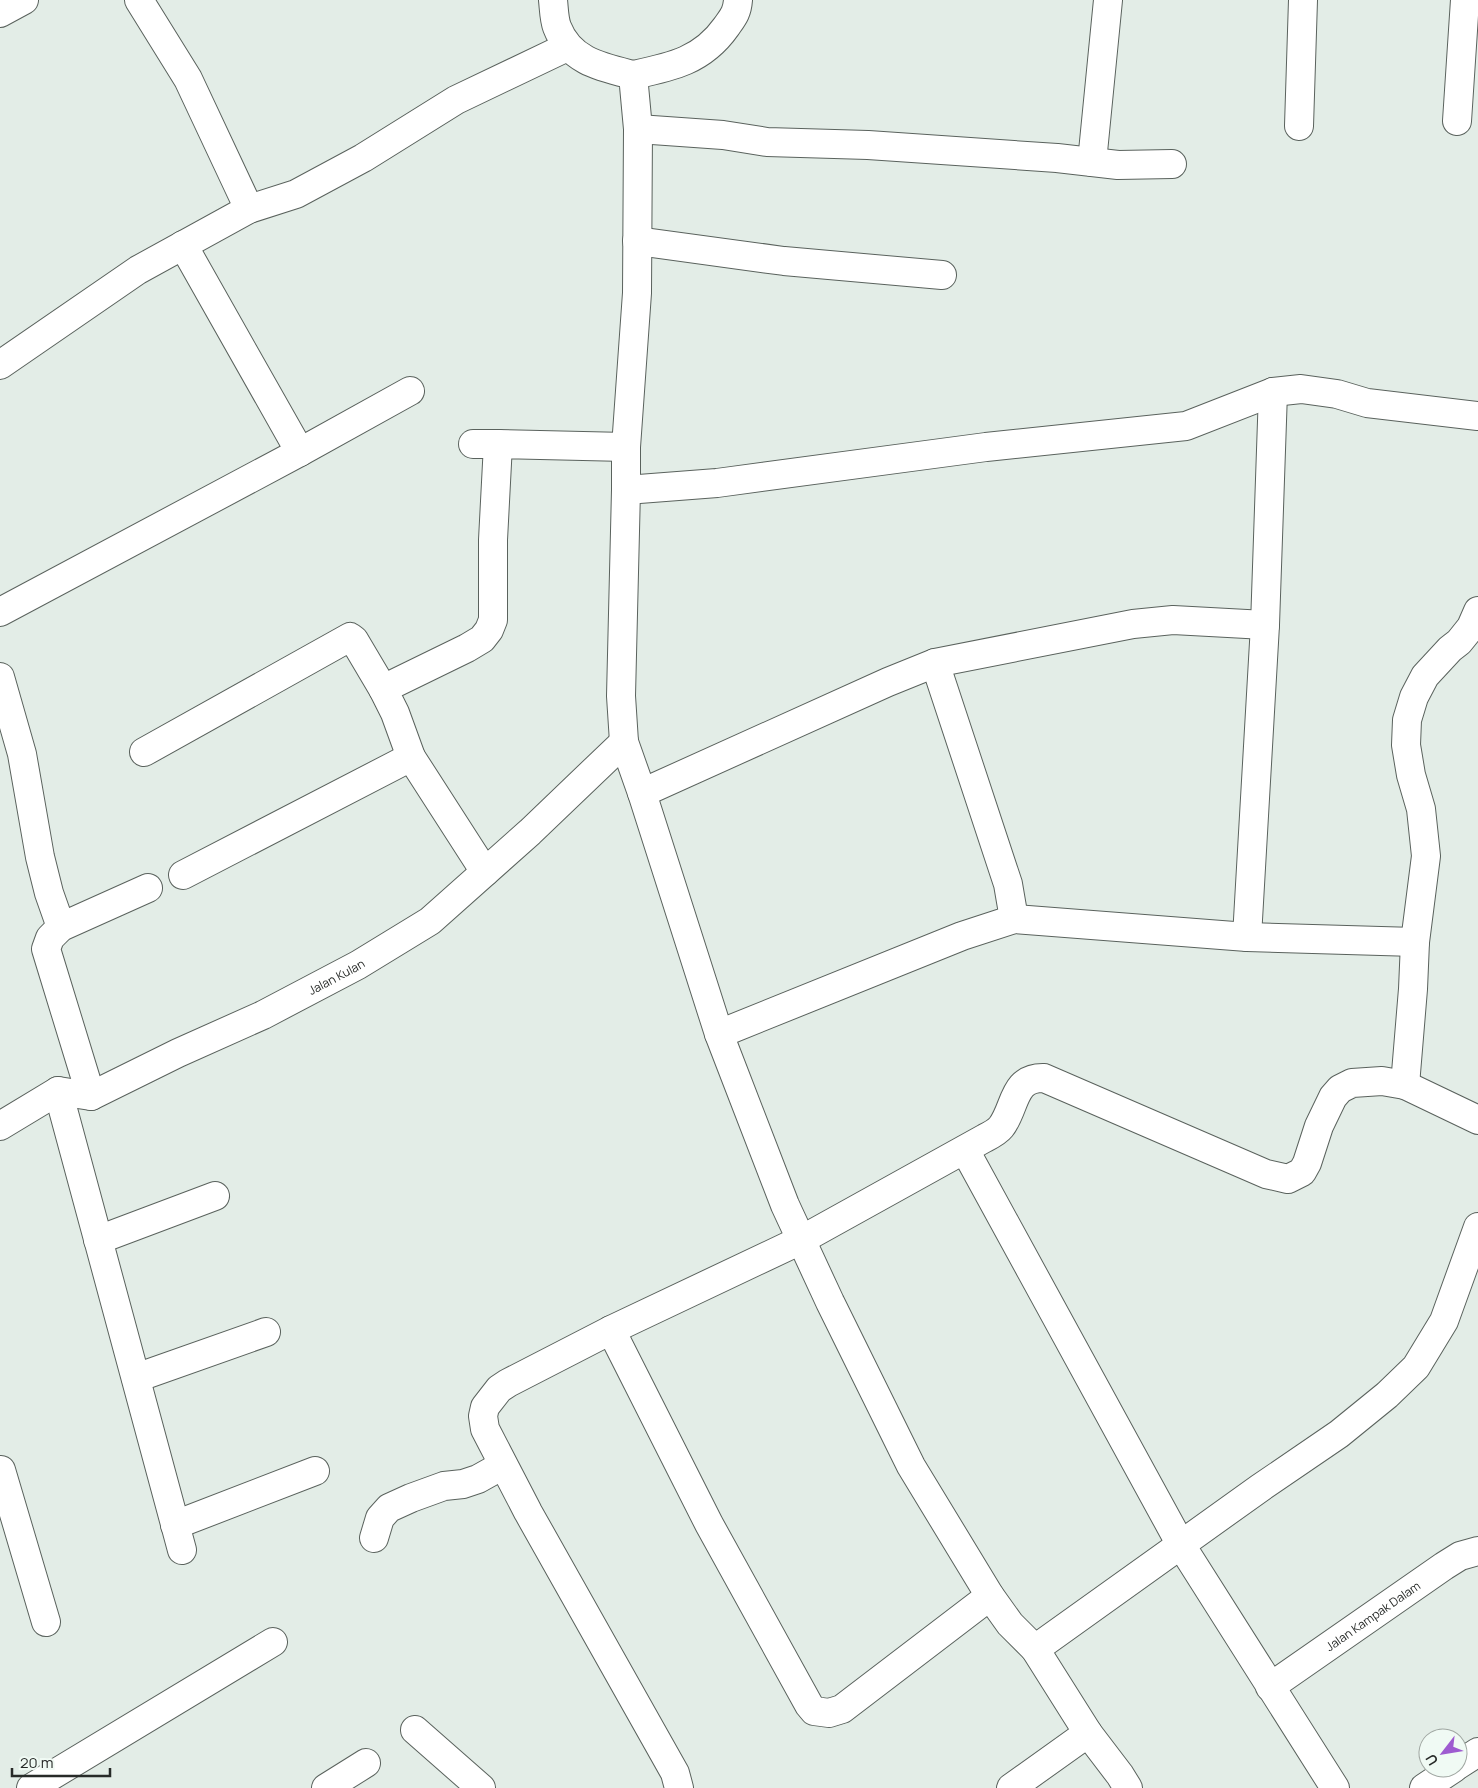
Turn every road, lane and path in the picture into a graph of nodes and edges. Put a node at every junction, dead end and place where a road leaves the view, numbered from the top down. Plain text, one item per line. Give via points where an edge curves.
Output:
1 (24, 0) edge
2 (139, 0) edge
3 (552, 0) edge
4 (738, 0) edge
5 (1108, 0) edge
6 (1303, 0) edge
7 (1465, 0) edge
8 (0, 13) edge
9 (567, 46) junction
10 (633, 75) junction
11 (1457, 121) dead end
12 (1299, 126) dead end
13 (638, 129) junction
14 (1092, 162) junction
15 (1172, 164) dead end
16 (249, 209) junction
17 (637, 240) junction
18 (182, 245) junction
19 (942, 275) dead end
20 (0, 365) edge
21 (410, 391) dead end
22 (1273, 392) junction
23 (1478, 416) edge
24 (626, 447) junction
25 (300, 452) junction
26 (626, 490) junction
27 (1478, 611) edge
28 (0, 612) edge
29 (1266, 625) junction
30 (935, 663) junction
31 (0, 677) edge
32 (383, 689) junction
33 (624, 742) junction
34 (144, 752) dead end
35 (411, 757) junction
36 (642, 793) junction
37 (485, 872) junction
38 (183, 875) dead end
39 (148, 888) dead end
40 (1014, 919) junction
41 (62, 927) junction
42 (1247, 937) junction
43 (1414, 942) junction
44 (719, 1034) junction
45 (1405, 1085) junction
46 (58, 1091) junction
47 (91, 1096) junction
48 (1478, 1120) edge
49 (0, 1126) edge
50 (965, 1150) junction
51 (215, 1196) dead end
52 (1478, 1226) edge
53 (98, 1240) junction
54 (801, 1240) junction
55 (611, 1330) junction
56 (266, 1332) dead end
57 (136, 1378) junction
58 (503, 1465) junction
59 (0, 1469) edge
60 (315, 1471) dead end
61 (374, 1538) dead end
62 (1181, 1546) junction
63 (1478, 1551) edge
64 (990, 1596) junction
65 (46, 1622) dead end
66 (273, 1642) dead end
67 (1035, 1649) junction
68 (1270, 1687) junction
69 (415, 1730) dead end
70 (1088, 1733) junction
71 (366, 1763) dead end
72 (1439, 1778) edge
73 (31, 1788) edge
74 (326, 1788) edge
75 (481, 1788) edge
76 (679, 1788) edge
77 (1011, 1788) edge
78 (1128, 1788) edge
79 (1335, 1788) edge
80 (1424, 1788) edge

1 - 8 street
2 - 16 street via 188,79
3 - 9 street via 556,26
4 - 10 street via 738,11 719,37 699,55 680,64
5 - 14 street
6 - 12 street
7 - 11 street
9 - 10 street via 603,68
9 - 16 street via 456,100 363,158 296,194
10 - 13 street
13 - 14 street via 723,135 767,142 868,145
13 - 17 street
14 - 15 street
16 - 18 street
17 - 19 street via 784,261
17 - 24 street via 637,293
18 - 20 street via 138,270
18 - 25 street
21 - 25 street
22 - 23 street via 1301,389 1337,394 1366,403
22 - 26 street via 1186,426 986,447 717,483
22 - 29 street
24 - 26 street
24 - 32 street via 486,444 493,540 493,620 489,630 482,639 467,648
25 - 28 street
26 - 33 street via 621,696
27 - 43 street via 1459,642 1425,676 1407,720 1406,745 1422,809 1426,856
29 - 30 street via 1173,620 1133,624
29 - 42 street
30 - 36 street
30 - 40 street via 1008,884
31 - 41 street via 22,754 40,857
32 - 34 street via 350,637
32 - 35 street
33 - 36 street
33 - 37 street, Jalan Kulan
35 - 37 street
35 - 38 street
36 - 44 street
37 - 47 street, Jalan Kulan via 430,921 358,965 263,1015
39 - 41 street
40 - 42 street
40 - 44 street via 962,936
41 - 47 street via 50,938 46,949
42 - 43 street
43 - 45 street
44 - 54 street via 784,1205
45 - 48 street
45 - 50 street via 1382,1080 1352,1083 1340,1089 1319,1126 1307,1164 1302,1172 1288,1180 1266,1174 1044,1078 1025,1082 1002,1126
46 - 47 street
46 - 49 street
46 - 53 street
50 - 54 street
50 - 62 street
51 - 53 street
52 - 62 street via 1444,1321 1416,1367 1339,1434
53 - 57 street
54 - 55 street
54 - 64 street via 911,1466
55 - 58 street via 508,1383 492,1396 483,1416
55 - 64 street via 708,1524 814,1711 828,1713 842,1709
56 - 57 street
57 - 60 street via 179,1538
58 - 61 street via 463,1484 436,1489 389,1508 380,1518
58 - 76 street via 675,1774
59 - 65 street
62 - 67 street
62 - 68 street
63 - 68 street, Jalan Kampak Dalam via 1460,1556 1444,1566
64 - 67 street via 1010,1624
66 - 73 street
67 - 70 street
68 - 79 street
69 - 75 street
70 - 77 street
70 - 78 street
71 - 74 street
72 - 80 street

